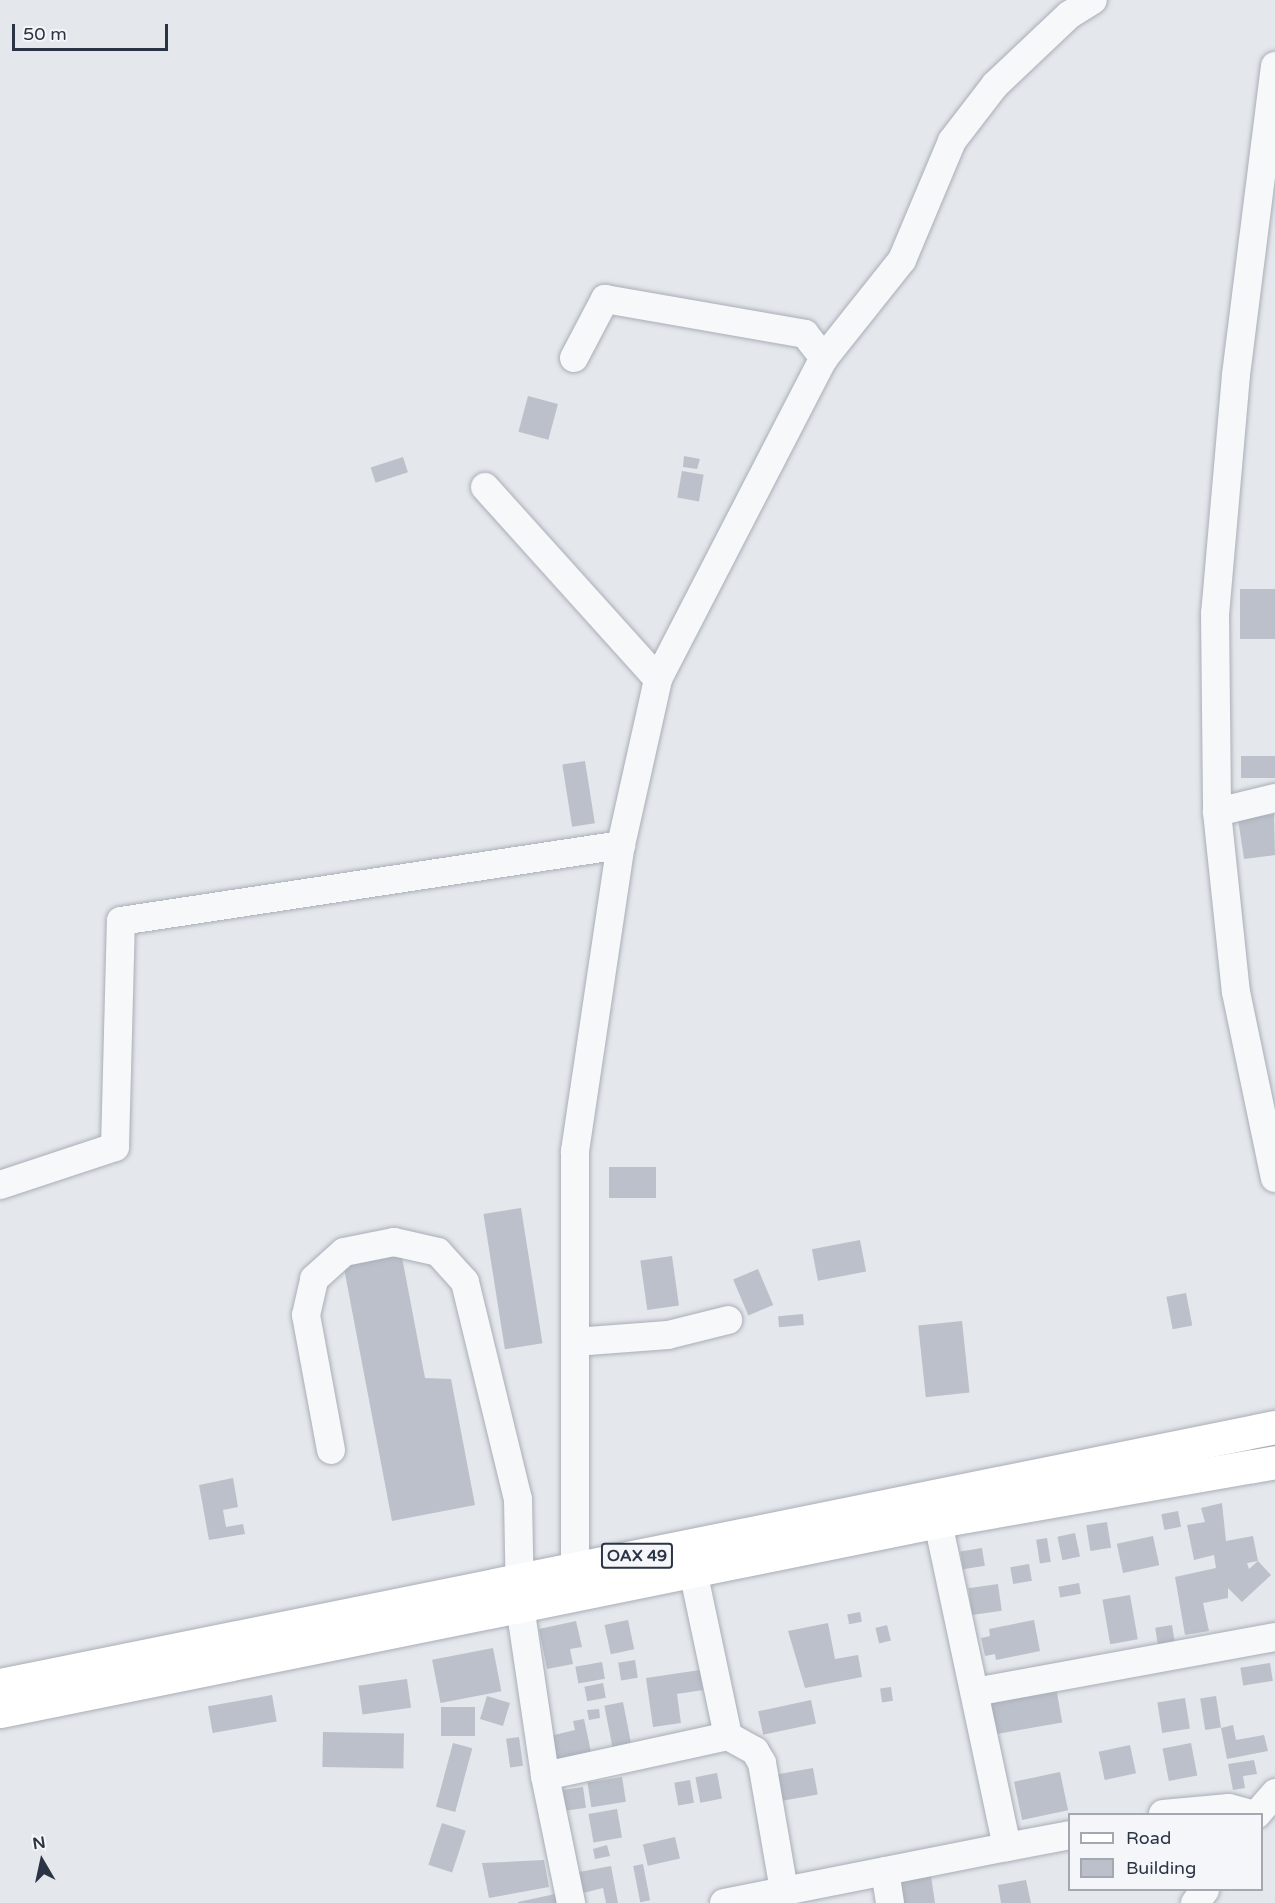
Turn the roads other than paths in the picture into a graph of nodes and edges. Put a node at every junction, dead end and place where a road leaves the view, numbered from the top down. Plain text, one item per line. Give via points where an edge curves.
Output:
1 (1093, 0) edge
2 (1275, 66) edge
3 (1269, 152) edge
4 (574, 358) dead end
5 (824, 358) junction
6 (485, 487) dead end
7 (658, 679) junction
8 (1275, 798) edge
9 (1216, 812) junction
10 (621, 845) junction
11 (1275, 1178) edge
12 (0, 1185) edge
13 (728, 1320) dead end
14 (575, 1342) junction
15 (1275, 1427) edge
16 (331, 1450) dead end
17 (1275, 1462) edge
18 (936, 1509) junction
19 (575, 1567) junction
20 (693, 1571) junction
21 (521, 1593) junction
22 (1275, 1637) edge
23 (0, 1685) edge
24 (975, 1692) junction
25 (0, 1711) edge
26 (728, 1736) junction
27 (545, 1776) junction
28 (1275, 1793) edge
29 (1182, 1813) edge
30 (1245, 1813) edge
31 (1259, 1813) edge
32 (1068, 1835) edge
33 (1007, 1847) junction
34 (885, 1871) junction
35 (784, 1891) junction
36 (1204, 1891) edge
37 (571, 1903) edge
38 (724, 1903) edge
39 (890, 1903) edge
40 (1195, 1903) edge

1 - 5 street via 1069,15 995,86 952,141 902,260
2 - 3 street
3 - 9 street via 1215,613
4 - 5 street via 604,299 805,334
5 - 7 street
6 - 7 street
7 - 10 street
8 - 9 street
9 - 11 street via 1236,992
10 - 12 street via 121,921 115,1147
10 - 14 street via 575,1151
13 - 14 street via 668,1335
14 - 19 street
15 - 18 main road, OAX 49
16 - 21 street via 306,1315 314,1279 344,1252 394,1242 438,1252 465,1282 518,1499
17 - 18 main road, OAX 49
18 - 19 main road, OAX 49
18 - 20 main road, OAX 49
18 - 24 street
19 - 21 main road, OAX 49
20 - 21 main road, OAX 49
20 - 26 street
21 - 23 main road, OAX 49
21 - 25 main road, OAX 49
21 - 27 street
22 - 24 street
24 - 33 street
26 - 27 street
26 - 35 street via 755,1751 762,1763
27 - 37 street
28 - 31 street
29 - 30 street via 1229,1808
32 - 33 street
33 - 34 street
34 - 35 street
34 - 39 street
35 - 38 street
36 - 40 street

